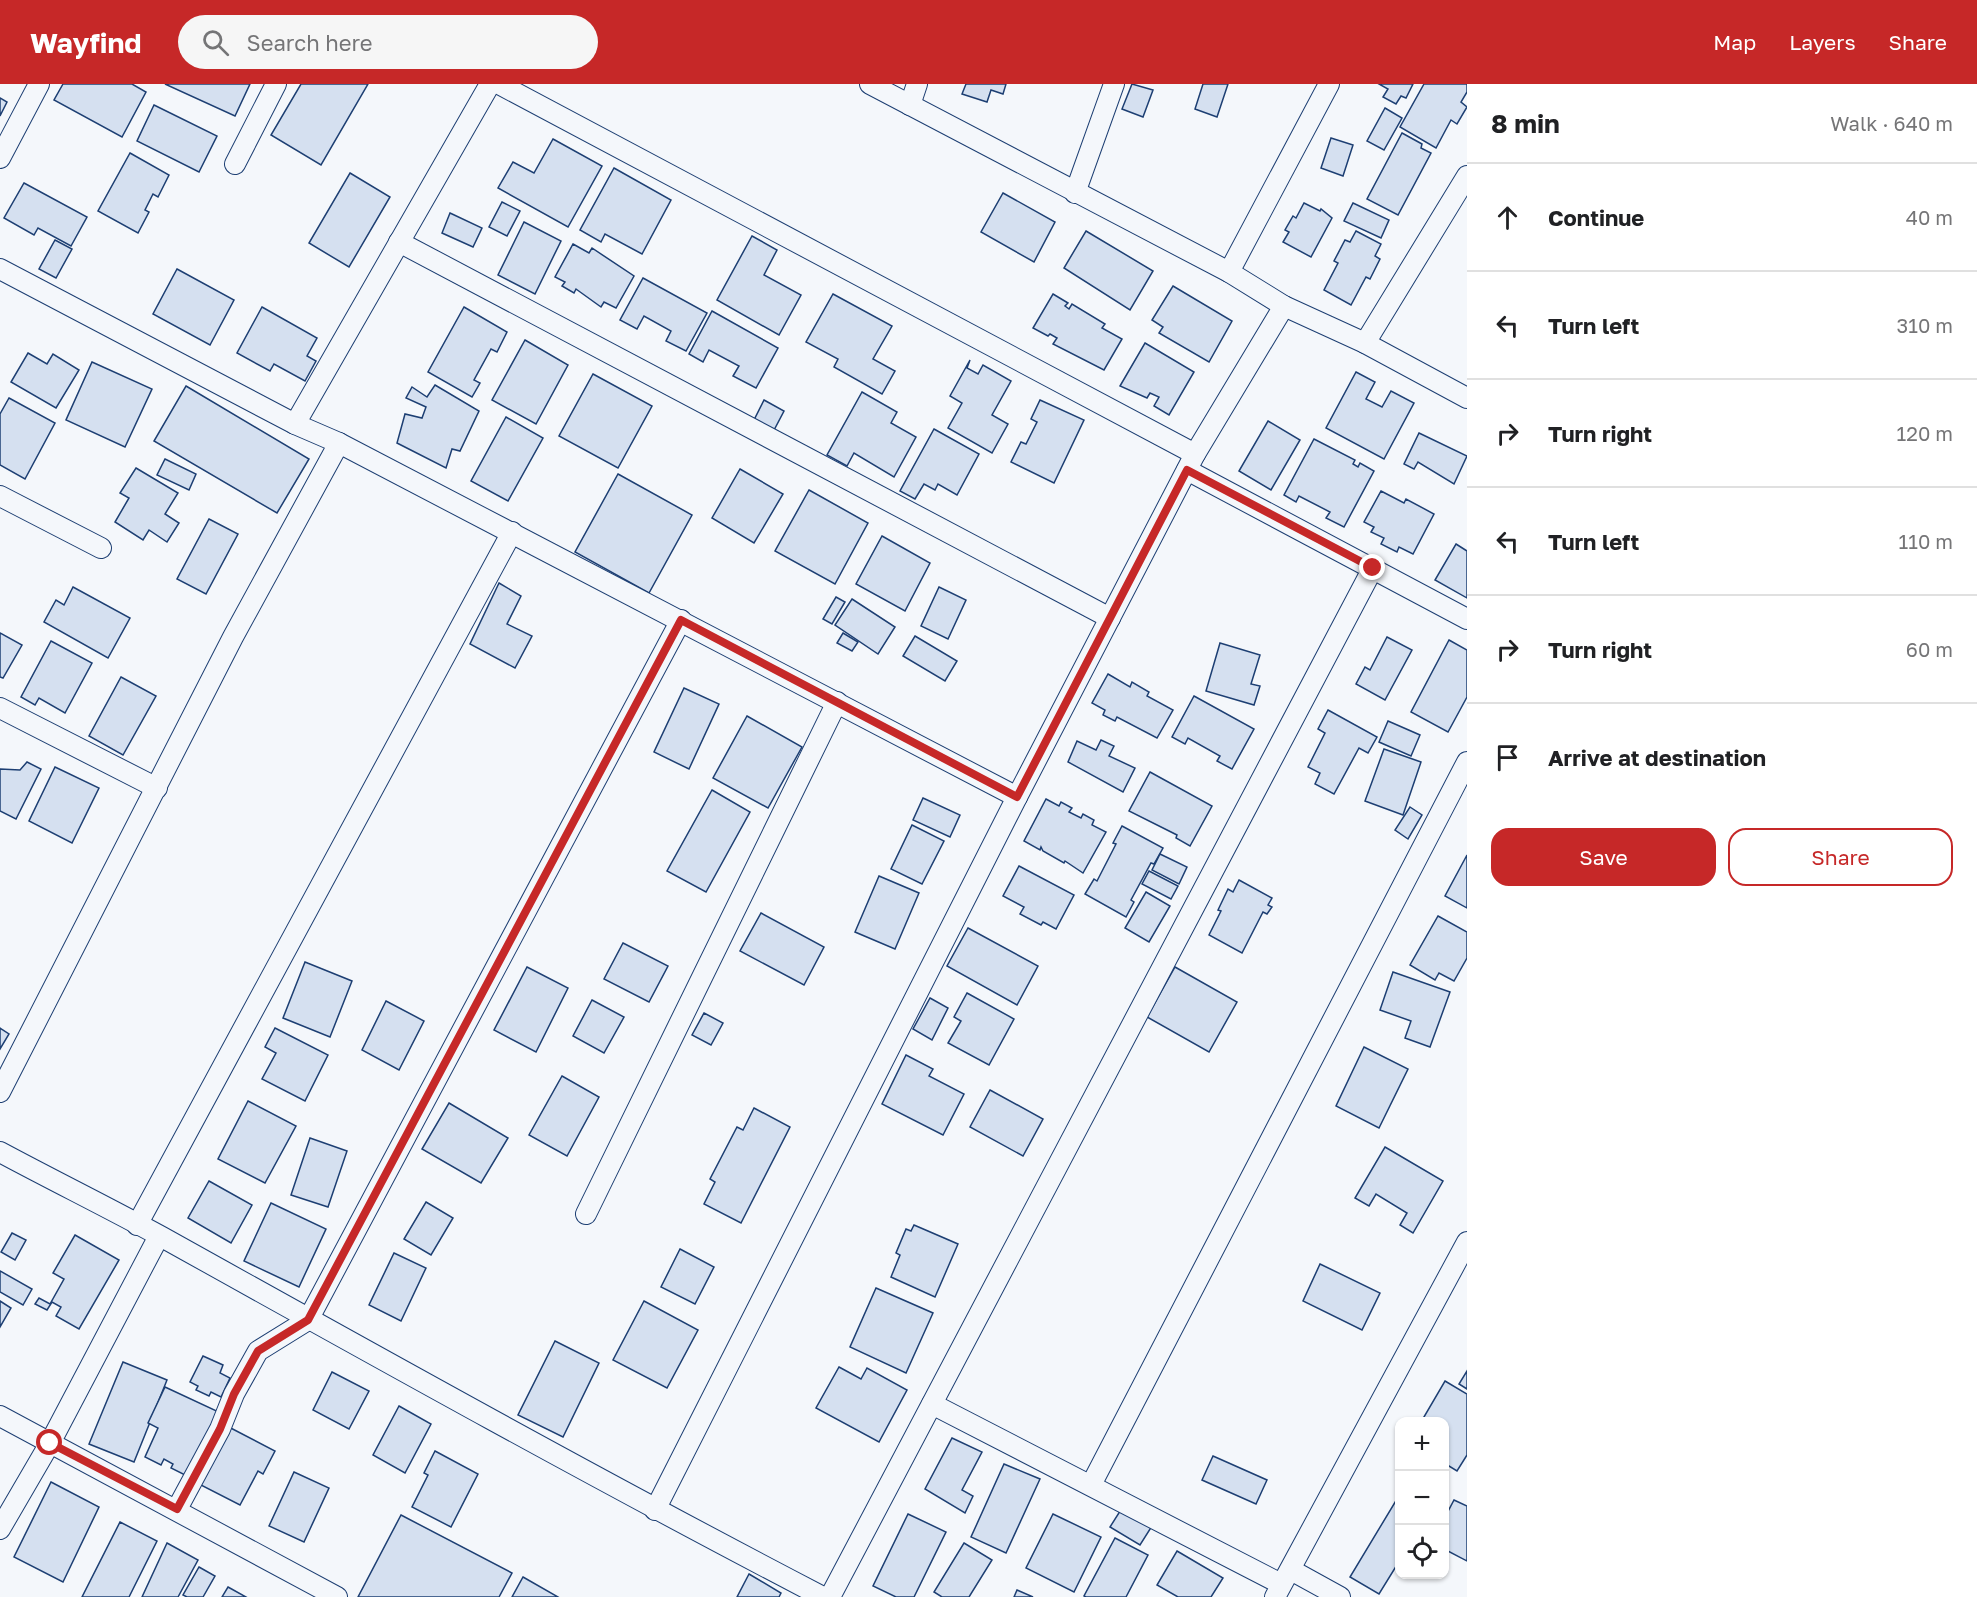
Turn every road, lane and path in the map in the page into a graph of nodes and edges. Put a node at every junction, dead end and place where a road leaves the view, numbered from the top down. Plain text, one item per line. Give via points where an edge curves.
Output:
1 (39, 84) edge
2 (276, 84) edge
3 (490, 84) edge
4 (500, 84) edge
5 (870, 84) edge
6 (917, 84) edge
7 (1114, 84) edge
8 (1329, 84) edge
9 (910, 105) junction
10 (0, 158) edge
11 (235, 164) dead end
12 (1467, 176) edge
13 (1075, 193) junction
14 (399, 242) junction
15 (0, 269) edge
16 (1229, 272) junction
17 (1284, 306) junction
18 (1365, 344) junction
19 (1467, 398) edge
20 (295, 424) junction
21 (339, 443) junction
22 (1191, 462) junction
23 (0, 496) edge
24 (512, 532) junction
25 (101, 548) dead end
26 (1373, 568) junction
27 (1110, 618) junction
28 (1467, 619) edge
29 (681, 620) junction
30 (837, 702) junction
31 (0, 708) edge
32 (1467, 762) edge
33 (157, 788) junction
34 (1017, 797) junction
35 (0, 1092) edge
36 (0, 1152) edge
37 (586, 1214) dead end
38 (137, 1225) junction
39 (159, 1236) junction
40 (1467, 1242) edge
41 (308, 1320) junction
42 (932, 1404) junction
43 (0, 1416) edge
44 (50, 1443) junction
45 (1091, 1485) junction
46 (177, 1509) junction
47 (655, 1510) junction
48 (0, 1529) edge
49 (1282, 1584) edge
50 (337, 1597) edge
51 (823, 1597) edge
52 (830, 1597) edge
53 (1340, 1597) edge

1 - 10 street
2 - 11 street
3 - 14 street
4 - 22 street
5 - 9 street
6 - 9 street
7 - 13 street
8 - 16 street
9 - 13 street
12 - 18 street
13 - 16 street
14 - 20 street
14 - 27 street
15 - 20 street
16 - 17 street
17 - 18 street
17 - 22 street
18 - 19 street
20 - 21 street
21 - 24 street
21 - 33 street via 233,636
22 - 26 street
22 - 27 street
23 - 25 street
24 - 29 street
24 - 38 street
26 - 28 street
26 - 42 street
27 - 34 street
29 - 30 street
29 - 41 street
30 - 34 street
30 - 37 street
31 - 33 street
32 - 45 street
33 - 35 street
34 - 47 street
36 - 38 street
38 - 39 street
39 - 41 street
39 - 44 street
40 - 49 street
41 - 46 street via 258,1351
41 - 47 street
42 - 45 street
42 - 52 street
43 - 44 street
44 - 46 street
44 - 48 street
45 - 49 street
46 - 50 street
47 - 51 street
49 - 53 street

